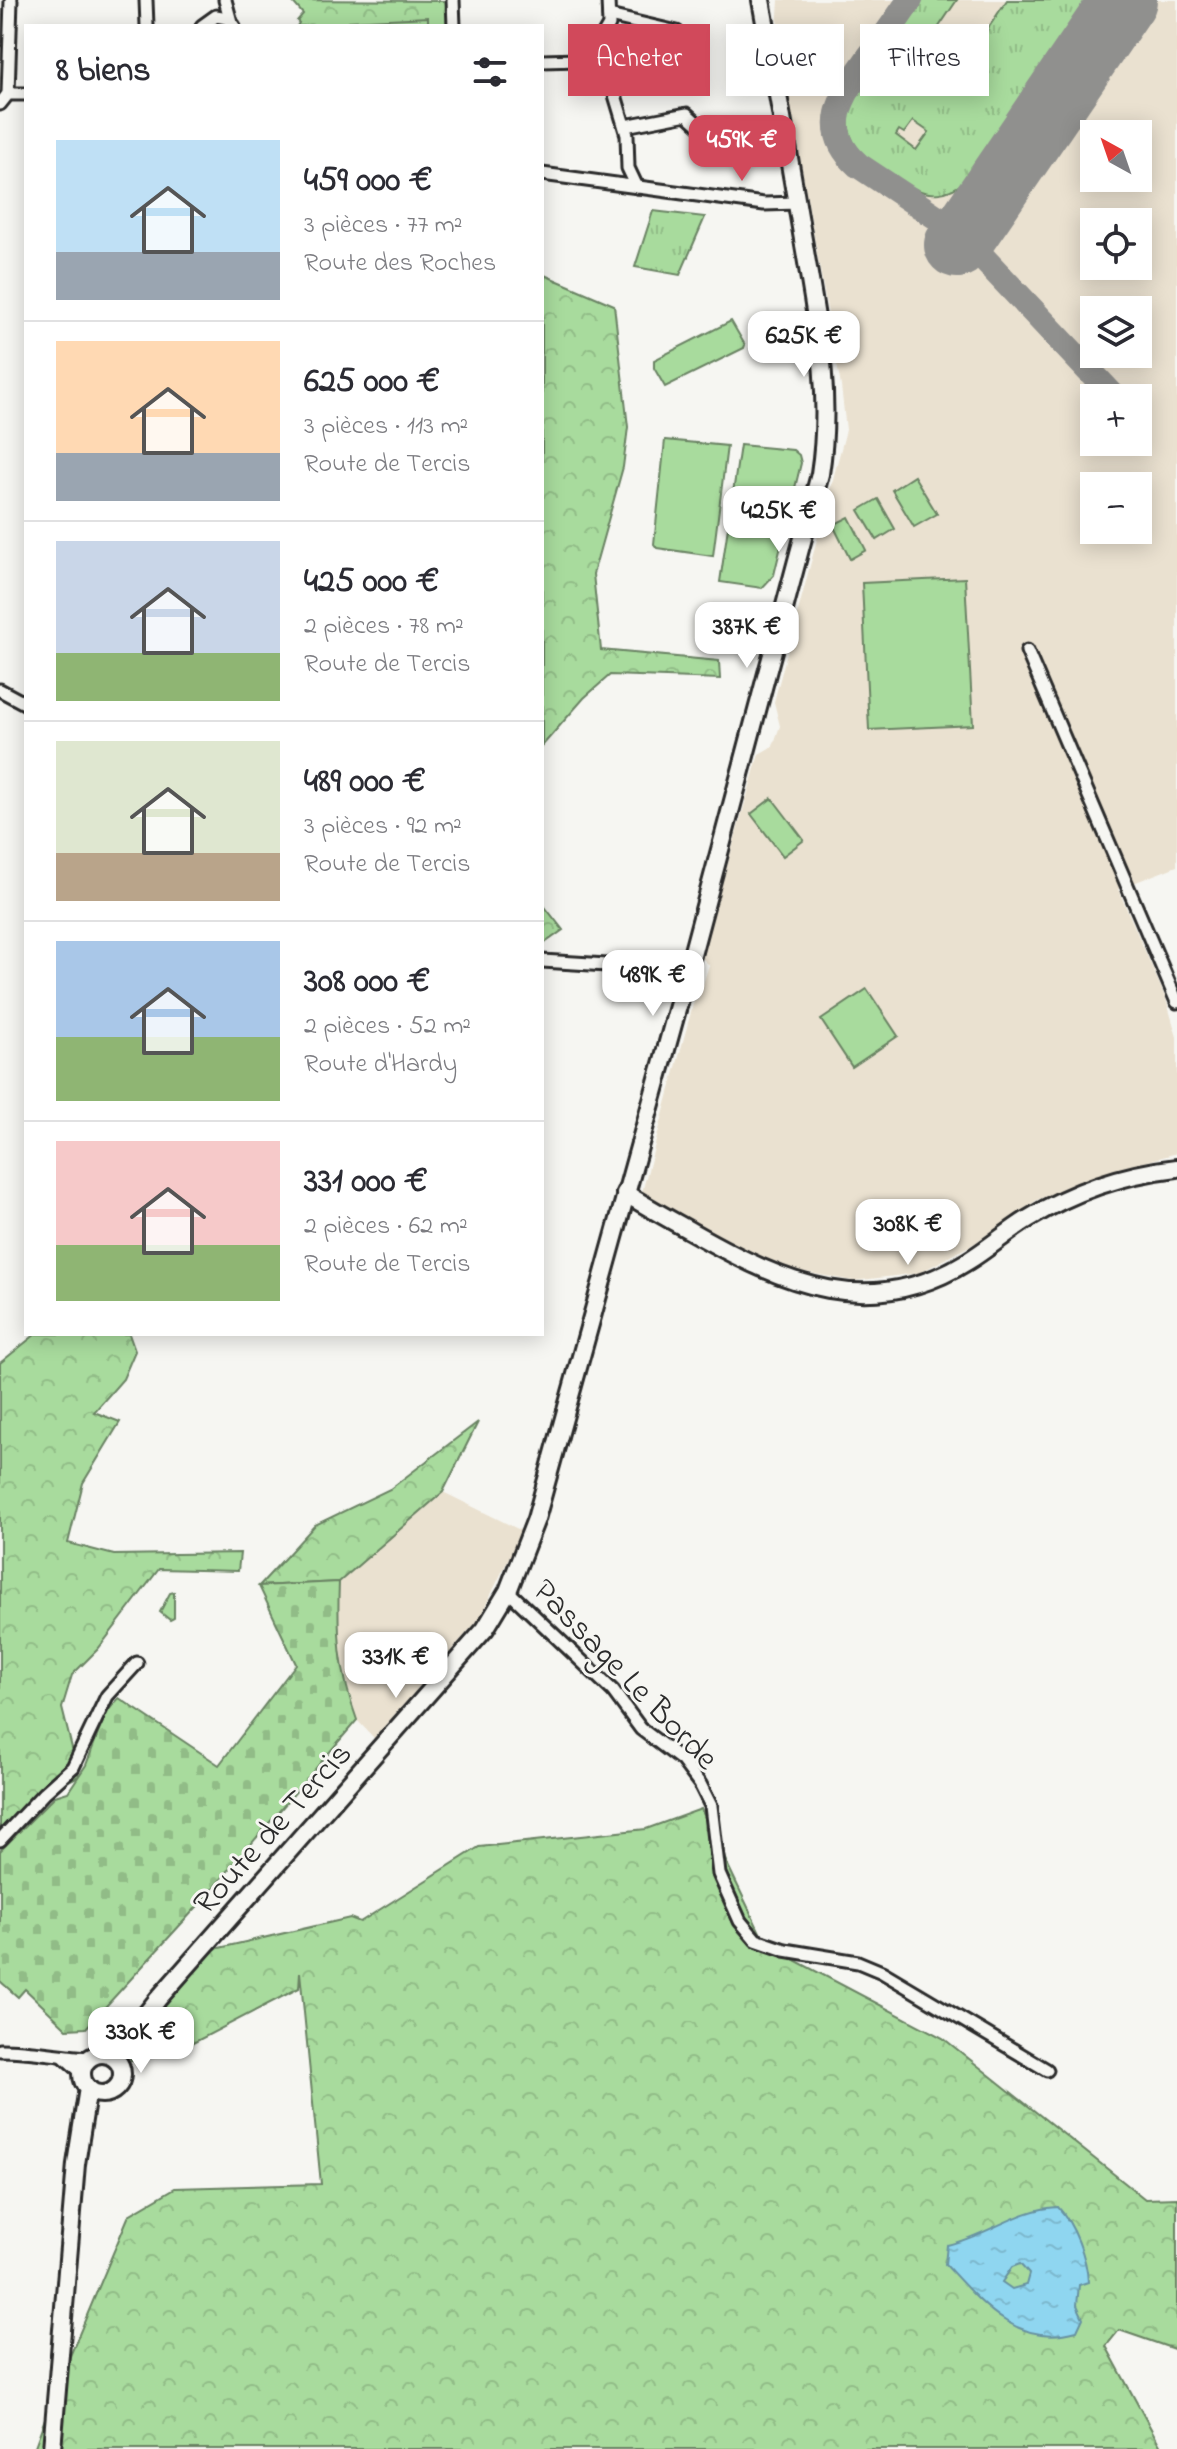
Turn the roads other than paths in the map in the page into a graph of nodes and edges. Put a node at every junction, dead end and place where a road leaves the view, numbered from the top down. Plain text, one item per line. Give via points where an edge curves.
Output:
1 (11, 0) edge
2 (146, 0) edge
3 (225, 0) edge
4 (453, 0) edge
5 (608, 0) edge
6 (761, 0) edge
7 (609, 16) junction
8 (147, 24) edge
9 (205, 24) edge
10 (233, 24) edge
11 (454, 24) edge
12 (643, 24) edge
13 (544, 61) edge
14 (24, 94) edge
15 (615, 96) edge
16 (4, 99) edge
17 (699, 125) dead end
18 (625, 126) junction
19 (544, 174) edge
20 (637, 187) junction
21 (798, 203) junction
22 (1027, 651) dead end
23 (0, 690) edge
24 (24, 703) edge
25 (544, 961) edge
26 (688, 970) junction
27 (1177, 1002) edge
28 (1177, 1168) edge
29 (625, 1193) junction
30 (508, 1591) junction
31 (137, 1663) dead end
32 (0, 1840) edge
33 (0, 2050) edge
34 (1047, 2070) dead end
35 (98, 2072) junction
36 (52, 2449) edge

1 - 16 street
2 - 8 street
3 - 10 street
4 - 11 street
5 - 7 street
6 - 21 main road, Route de Tercis
7 - 12 street
7 - 13 street via 594,51 579,60
9 - 10 street via 216,16
14 - 16 street
15 - 18 street
17 - 18 street via 687,114
18 - 20 street via 628,168
19 - 20 street
20 - 21 street via 764,204
21 - 26 main road, Route de Tercis via 826,392 825,441
22 - 27 street
23 - 24 street
25 - 26 street
26 - 29 main road, Route de Tercis
28 - 29 main road via 1123,1177 1091,1189 1029,1218 967,1262 920,1286 887,1290 823,1289 795,1282 752,1265
29 - 30 main road, Route de Tercis via 536,1519
30 - 34 street, Passage Le Borde via 613,1691 641,1729 682,1760 700,1784 711,1806 719,1874 740,1921 756,1940 882,1972
30 - 35 main road, Route de Tercis via 472,1644
31 - 32 street via 107,1696 73,1767
33 - 35 street via 62,2056
35 - 36 main road via 76,2164

